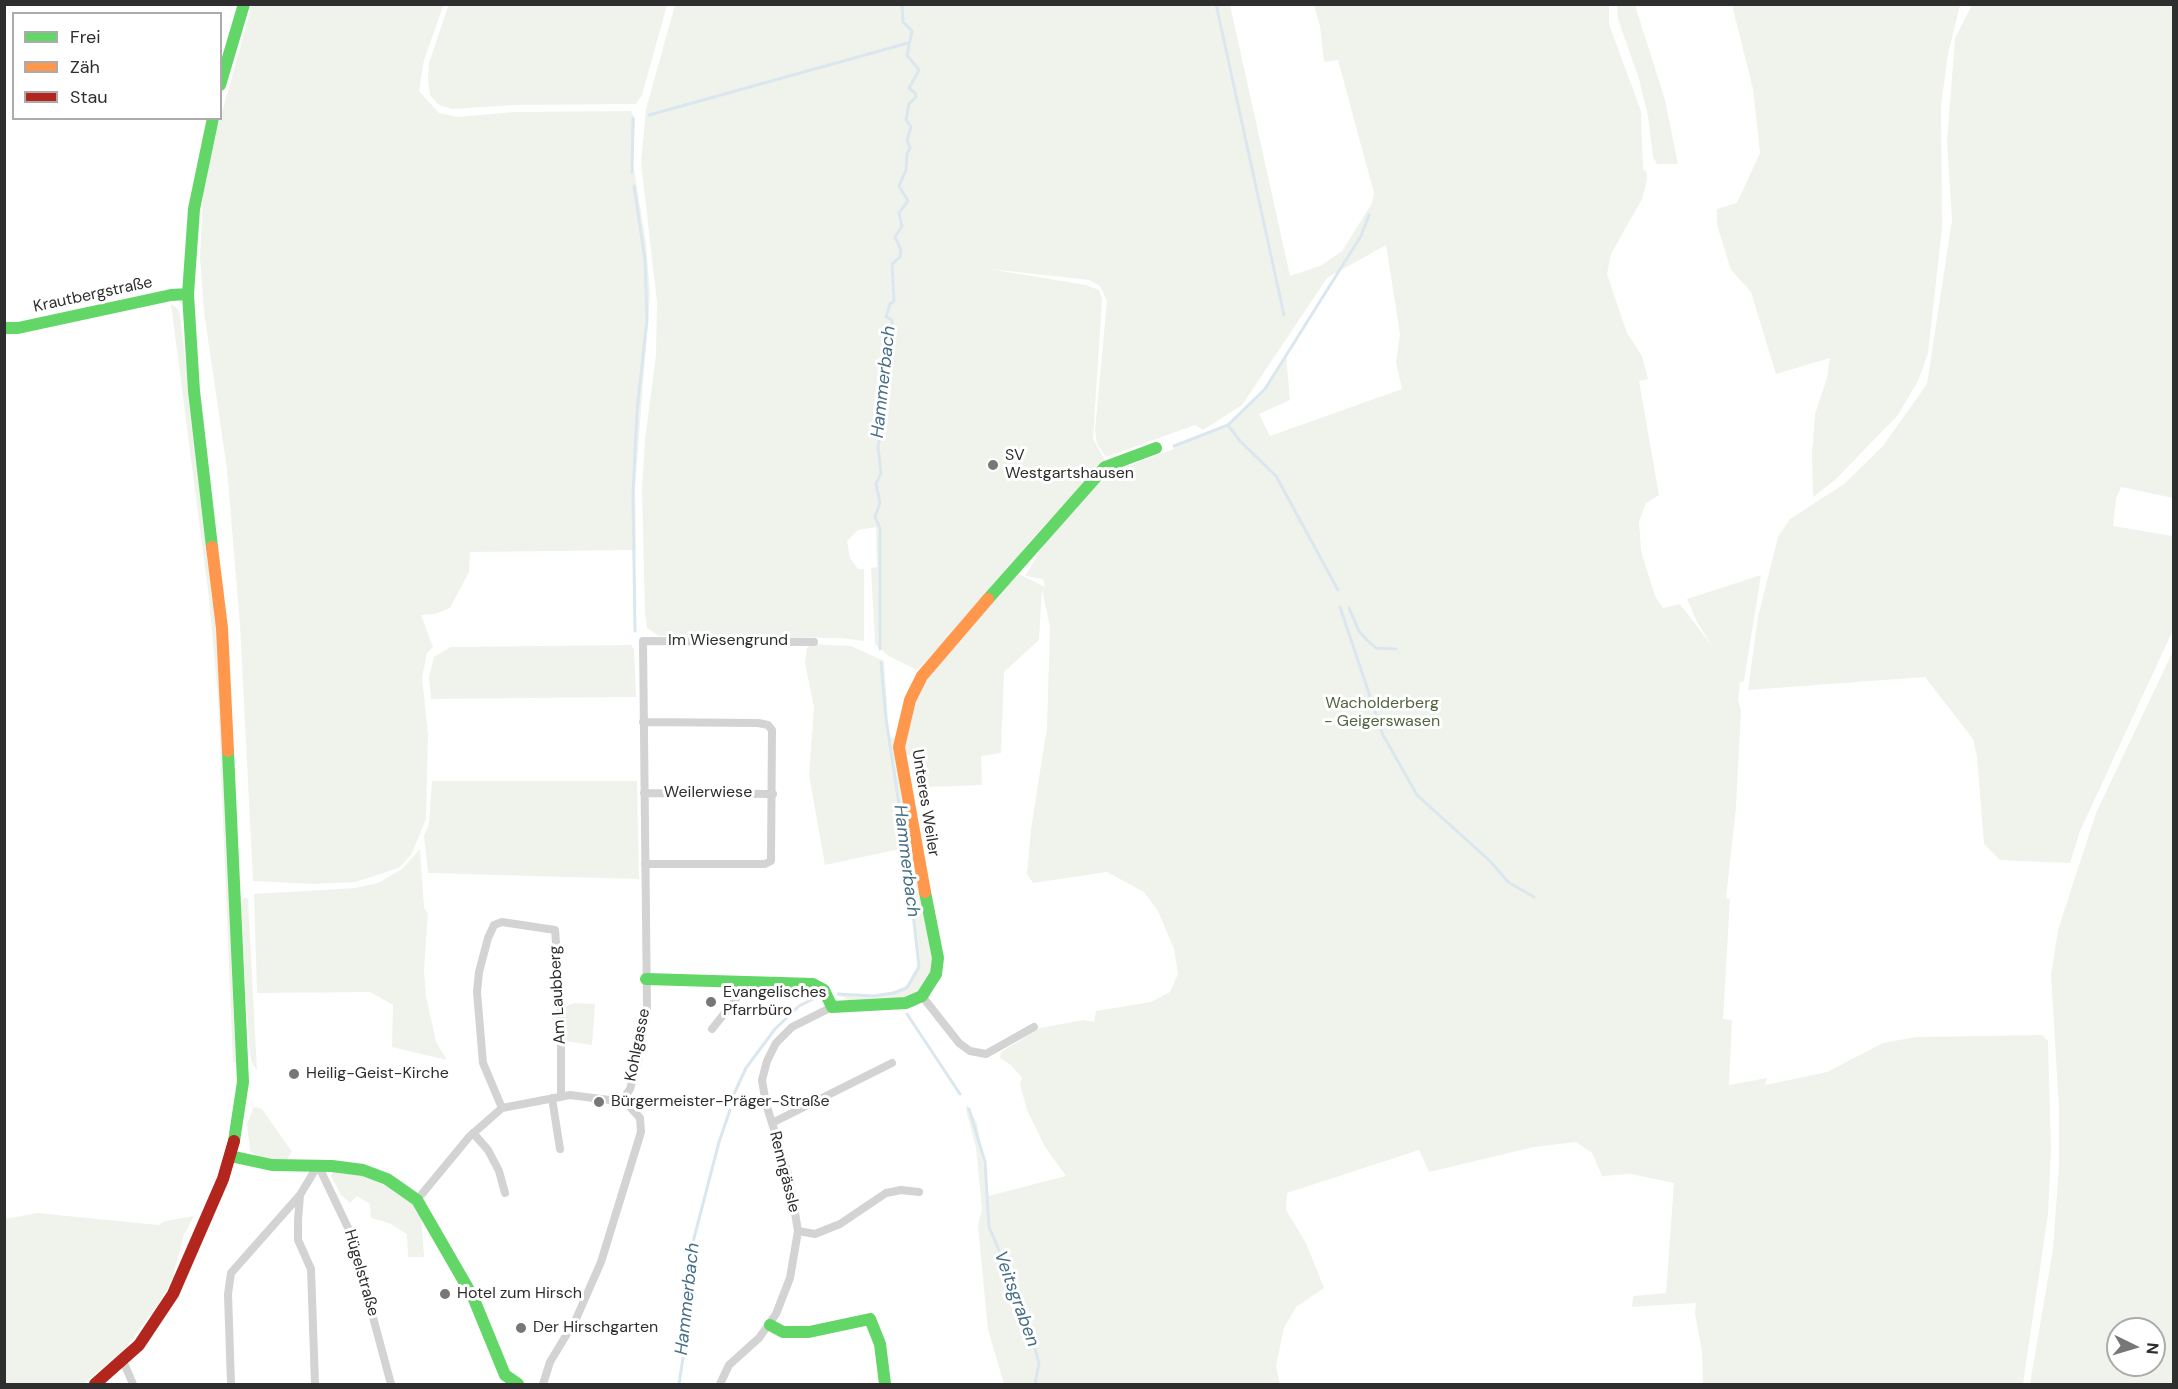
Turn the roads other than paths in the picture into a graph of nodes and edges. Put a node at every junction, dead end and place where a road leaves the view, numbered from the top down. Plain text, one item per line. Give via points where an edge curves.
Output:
1 (244, 4) edge
2 (222, 78) edge
3 (213, 120) edge
4 (188, 294) junction
5 (4, 328) edge
6 (1156, 447) dead end
7 (643, 640) joint
8 (814, 642) dead end
9 (644, 722) junction
10 (644, 793) junction
11 (772, 794) junction
12 (645, 864) junction
13 (646, 979) junction
14 (738, 980) junction
15 (922, 996) junction
16 (832, 1007) junction
17 (1034, 1027) dead end
18 (712, 1029) dead end
19 (892, 1064) dead end
20 (556, 1097) junction
21 (622, 1099) junction
22 (502, 1108) junction
23 (772, 1123) junction
24 (473, 1133) junction
25 (560, 1149) dead end
26 (230, 1156) junction
27 (318, 1165) junction
28 (919, 1192) dead end
29 (505, 1193) dead end
30 (300, 1194) junction
31 (417, 1200) junction
32 (798, 1231) junction
33 (770, 1325) junction
34 (123, 1361) junction
35 (95, 1384) edge
36 (133, 1384) edge
37 (231, 1384) edge
38 (315, 1384) edge
39 (392, 1384) edge
40 (518, 1384) edge
41 (543, 1384) edge
42 (720, 1384) edge
43 (885, 1384) edge

1 - 2 street
3 - 4 street via 194,209
4 - 5 street, Krautbergstraße
4 - 26 street via 194,391 222,628 230,783 243,1082
6 - 15 street, Unteres Weiler via 1105,466 1089,481 922,676 910,700 899,747 901,770 938,958 936,974
7 - 8 street, Im Wiesengrund
7 - 9 street, Kohlgasse
9 - 10 street, Kohlgasse
9 - 11 street via 768,725 772,730
10 - 11 street, Weilerwiese
10 - 12 street, Kohlgasse
11 - 12 street via 771,861
12 - 13 street, Kohlgasse
13 - 14 street
13 - 21 street, Kohlgasse via 646,1010 638,1061 630,1089
14 - 16 street via 813,984 824,990
14 - 18 street via 736,999
15 - 16 street via 889,1006
15 - 17 street via 959,1043 970,1051 986,1054
16 - 23 street, Renngässle via 792,1027 776,1043 762,1080
19 - 23 street
20 - 21 street
20 - 22 street
20 - 22 street, Am Laubberg via 561,1005 555,930 502,922 494,925 488,938 478,972 477,992 483,1063
20 - 25 street
21 - 41 street, Kohlgasse via 640,1118 641,1132 601,1262 576,1319 550,1362
22 - 24 street
23 - 32 street, Renngässle via 789,1177
24 - 29 street via 488,1150
24 - 31 street
26 - 27 street via 272,1165
26 - 34 street via 173,1294 139,1345
27 - 30 street
27 - 31 street via 363,1170 387,1179
27 - 39 street, Hügelstraße via 350,1232
28 - 32 street via 886,1193 840,1224 815,1234
30 - 37 street via 231,1273
30 - 38 street via 298,1240 311,1269
31 - 40 street via 473,1297 505,1375
32 - 33 street, Renngässle via 790,1278
33 - 42 street, Renngässle via 729,1365
33 - 43 street via 783,1332 809,1332 870,1319 879,1344
34 - 35 street
34 - 36 street

